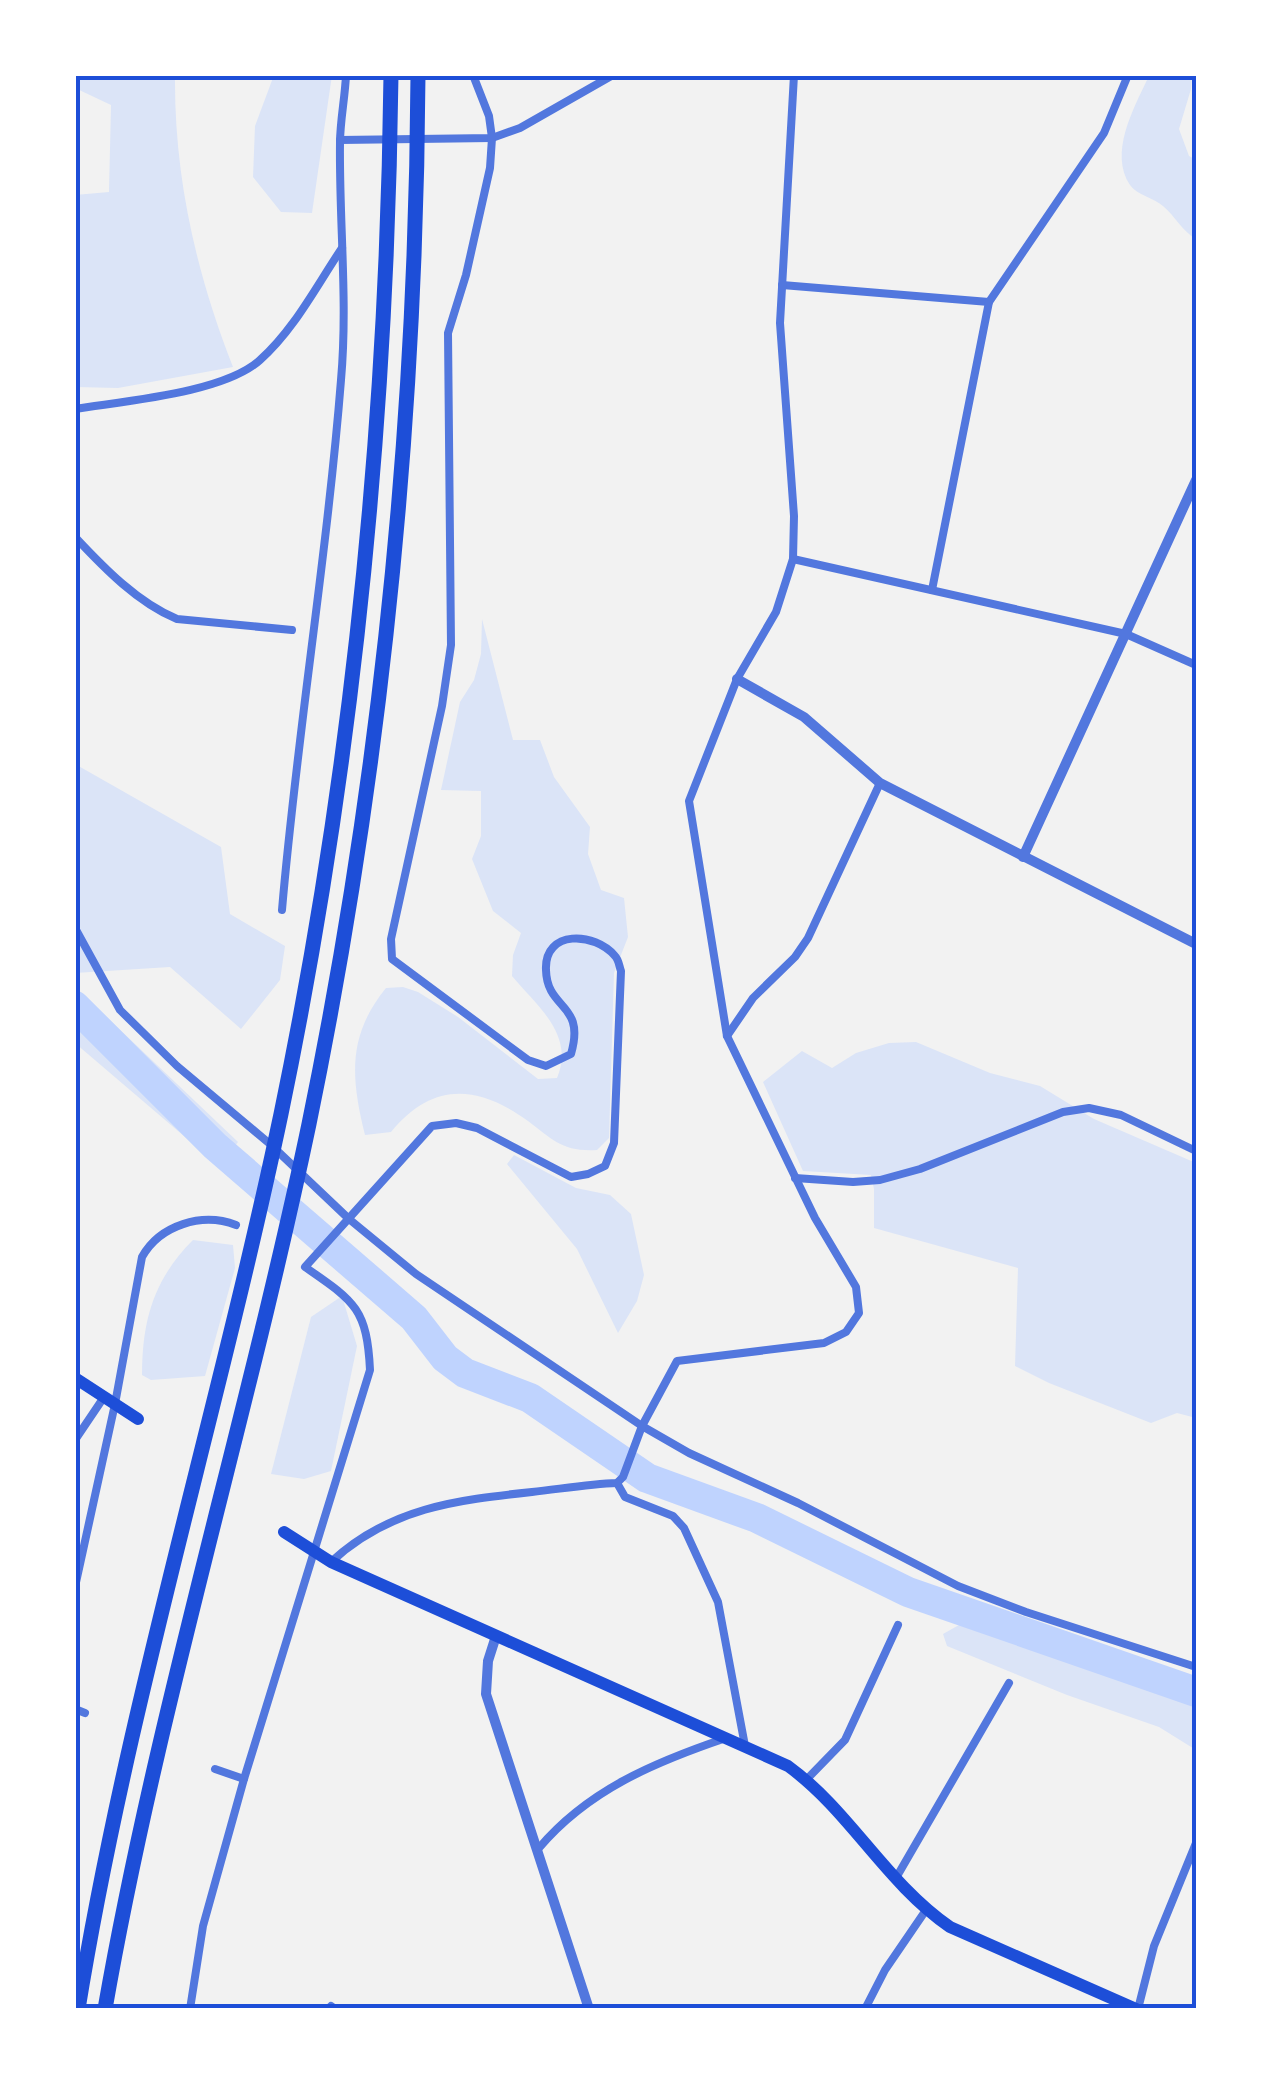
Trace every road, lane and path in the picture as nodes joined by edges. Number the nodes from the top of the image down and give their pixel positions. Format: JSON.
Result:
{"nodes":[{"id":1,"x":346,"y":75,"type":"edge"},
{"id":2,"x":391,"y":75,"type":"edge"},
{"id":3,"x":418,"y":75,"type":"edge"},
{"id":4,"x":473,"y":75,"type":"edge"},
{"id":5,"x":613,"y":75,"type":"edge"},
{"id":6,"x":794,"y":75,"type":"edge"},
{"id":7,"x":1128,"y":75,"type":"edge"},
{"id":8,"x":492,"y":138,"type":"junction"},
{"id":9,"x":340,"y":140,"type":"junction"},
{"id":10,"x":342,"y":248,"type":"junction"},
{"id":11,"x":782,"y":285,"type":"junction"},
{"id":12,"x":989,"y":302,"type":"junction"},
{"id":13,"x":75,"y":409,"type":"edge"},
{"id":14,"x":1196,"y":480,"type":"edge"},
{"id":15,"x":75,"y":537,"type":"edge"},
{"id":16,"x":793,"y":559,"type":"junction"},
{"id":17,"x":932,"y":590,"type":"junction"},
{"id":18,"x":292,"y":630,"type":"dead end"},
{"id":19,"x":1126,"y":634,"type":"junction"},
{"id":20,"x":1196,"y":665,"type":"edge"},
{"id":21,"x":737,"y":679,"type":"junction"},
{"id":22,"x":880,"y":783,"type":"junction"},
{"id":23,"x":1023,"y":857,"type":"junction"},
{"id":24,"x":282,"y":910,"type":"dead end"},
{"id":25,"x":75,"y":928,"type":"edge"},
{"id":26,"x":1196,"y":944,"type":"edge"},
{"id":27,"x":726,"y":1036,"type":"junction"},
{"id":28,"x":1196,"y":1151,"type":"edge"},
{"id":29,"x":795,"y":1178,"type":"junction"},
{"id":30,"x":349,"y":1219,"type":"junction"},
{"id":31,"x":236,"y":1225,"type":"dead end"},
{"id":32,"x":75,"y":1378,"type":"edge"},
{"id":33,"x":110,"y":1400,"type":"junction"},
{"id":34,"x":138,"y":1419,"type":"dead end"},
{"id":35,"x":642,"y":1426,"type":"junction"},
{"id":36,"x":75,"y":1440,"type":"edge"},
{"id":37,"x":617,"y":1483,"type":"junction"},
{"id":38,"x":284,"y":1532,"type":"dead end"},
{"id":39,"x":316,"y":1553,"type":"junction"},
{"id":40,"x":331,"y":1562,"type":"junction"},
{"id":41,"x":75,"y":1587,"type":"edge"},
{"id":42,"x":898,"y":1626,"type":"dead end"},
{"id":43,"x":496,"y":1636,"type":"junction"},
{"id":44,"x":1196,"y":1667,"type":"edge"},
{"id":45,"x":1009,"y":1683,"type":"dead end"},
{"id":46,"x":75,"y":1709,"type":"edge"},
{"id":47,"x":85,"y":1713,"type":"dead end"},
{"id":48,"x":726,"y":1738,"type":"junction"},
{"id":49,"x":745,"y":1746,"type":"junction"},
{"id":50,"x":215,"y":1769,"type":"dead end"},
{"id":51,"x":244,"y":1779,"type":"junction"},
{"id":52,"x":806,"y":1779,"type":"junction"},
{"id":53,"x":1196,"y":1843,"type":"edge"},
{"id":54,"x":539,"y":1848,"type":"junction"},
{"id":55,"x":894,"y":1881,"type":"junction"},
{"id":56,"x":926,"y":1910,"type":"junction"},
{"id":57,"x":78,"y":2009,"type":"edge"},
{"id":58,"x":105,"y":2009,"type":"edge"},
{"id":59,"x":190,"y":2009,"type":"edge"},
{"id":60,"x":589,"y":2009,"type":"edge"},
{"id":61,"x":866,"y":2009,"type":"edge"},
{"id":62,"x":1137,"y":2009,"type":"edge"}],
"edges":[{"from":1,"to":9,"type":"street"},
{"from":2,"to":57,"type":"highway"},
{"from":3,"to":58,"type":"highway"},
{"from":4,"to":8,"type":"street"},
{"from":5,"to":8,"type":"street"},
{"from":6,"to":11,"type":"street"},
{"from":7,"to":12,"type":"street"},
{"from":8,"to":9,"type":"street"},
{"from":8,"to":30,"type":"street"},
{"from":9,"to":10,"type":"street"},
{"from":10,"to":13,"type":"street"},
{"from":10,"to":24,"type":"street"},
{"from":11,"to":12,"type":"street"},
{"from":11,"to":16,"type":"street"},
{"from":12,"to":17,"type":"street"},
{"from":14,"to":19,"type":"street"},
{"from":15,"to":18,"type":"street"},
{"from":16,"to":17,"type":"street"},
{"from":16,"to":21,"type":"street"},
{"from":17,"to":19,"type":"street"},
{"from":19,"to":20,"type":"street"},
{"from":19,"to":23,"type":"street"},
{"from":21,"to":22,"type":"street"},
{"from":21,"to":27,"type":"street"},
{"from":22,"to":23,"type":"street"},
{"from":22,"to":27,"type":"street"},
{"from":23,"to":26,"type":"street"},
{"from":25,"to":30,"type":"street"},
{"from":27,"to":29,"type":"street"},
{"from":28,"to":29,"type":"street"},
{"from":29,"to":35,"type":"street"},
{"from":30,"to":35,"type":"street"},
{"from":30,"to":39,"type":"street"},
{"from":31,"to":33,"type":"street"},
{"from":32,"to":33,"type":"main road"},
{"from":33,"to":34,"type":"main road"},
{"from":33,"to":36,"type":"street"},
{"from":33,"to":41,"type":"street"},
{"from":35,"to":37,"type":"street"},
{"from":35,"to":44,"type":"street"},
{"from":37,"to":40,"type":"street"},
{"from":37,"to":49,"type":"street"},
{"from":38,"to":39,"type":"main road"},
{"from":39,"to":40,"type":"main road"},
{"from":39,"to":51,"type":"street"},
{"from":40,"to":43,"type":"main road"},
{"from":42,"to":52,"type":"street"},
{"from":43,"to":48,"type":"main road"},
{"from":43,"to":54,"type":"street"},
{"from":45,"to":55,"type":"street"},
{"from":46,"to":47,"type":"street"},
{"from":48,"to":49,"type":"main road"},
{"from":48,"to":54,"type":"street"},
{"from":49,"to":52,"type":"main road"},
{"from":50,"to":51,"type":"street"},
{"from":51,"to":59,"type":"street"},
{"from":52,"to":55,"type":"main road"},
{"from":53,"to":62,"type":"street"},
{"from":54,"to":60,"type":"street"},
{"from":55,"to":56,"type":"main road"},
{"from":56,"to":61,"type":"street"},
{"from":56,"to":62,"type":"main road"}]}
